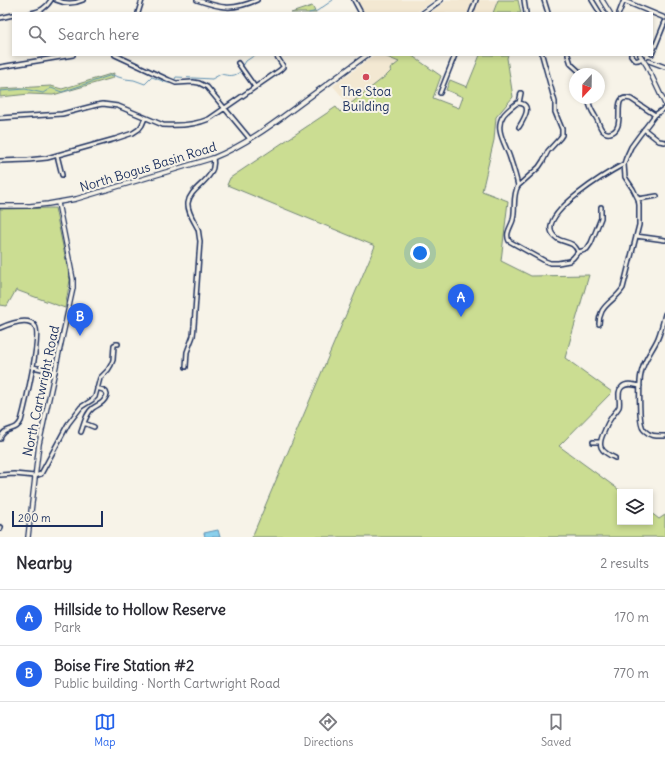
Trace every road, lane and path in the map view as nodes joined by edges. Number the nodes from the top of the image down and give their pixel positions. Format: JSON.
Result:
{"nodes":[{"id":1,"x":50,"y":0,"type":"edge"},
{"id":2,"x":56,"y":0,"type":"edge"},
{"id":3,"x":83,"y":0,"type":"edge"},
{"id":4,"x":142,"y":0,"type":"edge"},
{"id":5,"x":197,"y":0,"type":"edge"},
{"id":6,"x":257,"y":0,"type":"edge"},
{"id":7,"x":354,"y":0,"type":"edge"},
{"id":8,"x":441,"y":0,"type":"edge"},
{"id":9,"x":476,"y":0,"type":"edge"},
{"id":10,"x":524,"y":0,"type":"edge"},
{"id":11,"x":544,"y":0,"type":"edge"},
{"id":12,"x":592,"y":0,"type":"edge"},
{"id":13,"x":602,"y":0,"type":"edge"},
{"id":14,"x":624,"y":1,"type":"edge"},
{"id":15,"x":36,"y":12,"type":"edge"},
{"id":16,"x":138,"y":12,"type":"edge"},
{"id":17,"x":360,"y":12,"type":"edge"},
{"id":18,"x":424,"y":12,"type":"edge"},
{"id":19,"x":471,"y":12,"type":"edge"},
{"id":20,"x":526,"y":12,"type":"edge"},
{"id":21,"x":548,"y":12,"type":"edge"},
{"id":22,"x":599,"y":12,"type":"edge"},
{"id":23,"x":609,"y":12,"type":"edge"},
{"id":24,"x":619,"y":12,"type":"edge"},
{"id":25,"x":651,"y":12,"type":"edge"},
{"id":26,"x":653,"y":13,"type":"edge"},
{"id":27,"x":12,"y":16,"type":"edge"},
{"id":28,"x":0,"y":18,"type":"edge"},
{"id":29,"x":665,"y":18,"type":"edge"},
{"id":30,"x":665,"y":22,"type":"edge"},
{"id":31,"x":653,"y":52,"type":"edge"},
{"id":32,"x":67,"y":56,"type":"edge"},
{"id":33,"x":121,"y":56,"type":"edge"},
{"id":34,"x":277,"y":56,"type":"edge"},
{"id":35,"x":366,"y":56,"type":"edge"},
{"id":36,"x":455,"y":56,"type":"edge"},
{"id":37,"x":542,"y":56,"type":"edge"},
{"id":38,"x":568,"y":56,"type":"edge"},
{"id":39,"x":632,"y":56,"type":"edge"},
{"id":40,"x":652,"y":56,"type":"edge"},
{"id":41,"x":641,"y":57,"type":"edge"},
{"id":42,"x":649,"y":61,"type":"junction"},
{"id":43,"x":238,"y":63,"type":"dead end"},
{"id":44,"x":647,"y":66,"type":"junction"},
{"id":45,"x":0,"y":67,"type":"edge"},
{"id":46,"x":665,"y":67,"type":"edge"},
{"id":47,"x":575,"y":68,"type":"edge"},
{"id":48,"x":255,"y":87,"type":"junction"},
{"id":49,"x":440,"y":93,"type":"dead end"},
{"id":50,"x":521,"y":93,"type":"dead end"},
{"id":51,"x":520,"y":102,"type":"junction"},
{"id":52,"x":589,"y":104,"type":"edge"},
{"id":53,"x":665,"y":104,"type":"edge"},
{"id":54,"x":224,"y":108,"type":"junction"},
{"id":55,"x":665,"y":108,"type":"edge"},
{"id":56,"x":655,"y":114,"type":"junction"},
{"id":57,"x":0,"y":118,"type":"edge"},
{"id":58,"x":145,"y":118,"type":"junction"},
{"id":59,"x":519,"y":127,"type":"dead end"},
{"id":60,"x":644,"y":129,"type":"junction"},
{"id":61,"x":250,"y":139,"type":"junction"},
{"id":62,"x":665,"y":142,"type":"edge"},
{"id":63,"x":57,"y":155,"type":"junction"},
{"id":64,"x":214,"y":158,"type":"junction"},
{"id":65,"x":0,"y":161,"type":"edge"},
{"id":66,"x":624,"y":164,"type":"junction"},
{"id":67,"x":62,"y":175,"type":"dead end"},
{"id":68,"x":518,"y":186,"type":"junction"},
{"id":69,"x":657,"y":196,"type":"dead end"},
{"id":70,"x":638,"y":199,"type":"junction"},
{"id":71,"x":58,"y":203,"type":"junction"},
{"id":72,"x":0,"y":206,"type":"edge"},
{"id":73,"x":601,"y":207,"type":"dead end"},
{"id":74,"x":636,"y":236,"type":"junction"},
{"id":75,"x":665,"y":240,"type":"edge"},
{"id":76,"x":578,"y":252,"type":"junction"},
{"id":77,"x":665,"y":314,"type":"edge"},
{"id":78,"x":598,"y":324,"type":"dead end"},
{"id":79,"x":0,"y":328,"type":"edge"},
{"id":80,"x":118,"y":344,"type":"dead end"},
{"id":81,"x":33,"y":367,"type":"junction"},
{"id":82,"x":186,"y":367,"type":"dead end"},
{"id":83,"x":55,"y":372,"type":"junction"},
{"id":84,"x":640,"y":386,"type":"junction"},
{"id":85,"x":97,"y":388,"type":"junction"},
{"id":86,"x":84,"y":424,"type":"junction"},
{"id":87,"x":94,"y":427,"type":"dead end"},
{"id":88,"x":81,"y":432,"type":"dead end"},
{"id":89,"x":665,"y":436,"type":"edge"},
{"id":90,"x":0,"y":439,"type":"edge"},
{"id":91,"x":594,"y":442,"type":"dead end"},
{"id":92,"x":600,"y":442,"type":"junction"},
{"id":93,"x":615,"y":458,"type":"dead end"},
{"id":94,"x":0,"y":475,"type":"edge"},
{"id":95,"x":35,"y":476,"type":"junction"},
{"id":96,"x":28,"y":537,"type":"edge"}],
"edges":[{"from":1,"to":15,"type":"street"},
{"from":2,"to":3,"type":"street"},
{"from":4,"to":16,"type":"street"},
{"from":5,"to":6,"type":"street"},
{"from":7,"to":17,"type":"street"},
{"from":8,"to":18,"type":"street"},
{"from":9,"to":19,"type":"street"},
{"from":10,"to":20,"type":"street"},
{"from":11,"to":21,"type":"street"},
{"from":12,"to":22,"type":"street"},
{"from":13,"to":23,"type":"street"},
{"from":14,"to":24,"type":"street"},
{"from":14,"to":25,"type":"street"},
{"from":26,"to":29,"type":"street"},
{"from":27,"to":28,"type":"street"},
{"from":30,"to":31,"type":"street"},
{"from":32,"to":45,"type":"street"},
{"from":33,"to":54,"type":"street"},
{"from":34,"to":48,"type":"street"},
{"from":35,"to":61,"type":"street","name":"North Bogus Basin Road"},
{"from":36,"to":49,"type":"street"},
{"from":37,"to":68,"type":"street"},
{"from":38,"to":47,"type":"street"},
{"from":39,"to":41,"type":"street"},
{"from":40,"to":42,"type":"street"},
{"from":41,"to":44,"type":"street"},
{"from":42,"to":44,"type":"street"},
{"from":42,"to":46,"type":"street"},
{"from":43,"to":48,"type":"street"},
{"from":44,"to":53,"type":"street"},
{"from":48,"to":54,"type":"street"},
{"from":50,"to":51,"type":"street"},
{"from":51,"to":59,"type":"street"},
{"from":51,"to":68,"type":"street"},
{"from":52,"to":56,"type":"street"},
{"from":54,"to":58,"type":"street"},
{"from":54,"to":61,"type":"street"},
{"from":55,"to":56,"type":"street"},
{"from":56,"to":60,"type":"street"},
{"from":57,"to":58,"type":"street"},
{"from":58,"to":63,"type":"street"},
{"from":60,"to":62,"type":"street"},
{"from":60,"to":66,"type":"street"},
{"from":61,"to":64,"type":"street","name":"North Bogus Basin Road"},
{"from":63,"to":65,"type":"street"},
{"from":63,"to":67,"type":"street"},
{"from":64,"to":71,"type":"street","name":"North Bogus Basin Road"},
{"from":64,"to":82,"type":"street"},
{"from":66,"to":70,"type":"street"},
{"from":66,"to":76,"type":"street"},
{"from":68,"to":76,"type":"street"},
{"from":69,"to":70,"type":"street"},
{"from":70,"to":74,"type":"street"},
{"from":71,"to":72,"type":"street","name":"North Bogus Basin Road"},
{"from":71,"to":83,"type":"street","name":"North Cartwright Road"},
{"from":73,"to":76,"type":"street"},
{"from":74,"to":75,"type":"street"},
{"from":74,"to":78,"type":"street"},
{"from":77,"to":84,"type":"street"},
{"from":79,"to":81,"type":"street"},
{"from":80,"to":85,"type":"street"},
{"from":81,"to":83,"type":"street"},
{"from":81,"to":90,"type":"street"},
{"from":83,"to":95,"type":"street","name":"North Cartwright Road"},
{"from":84,"to":89,"type":"street"},
{"from":84,"to":92,"type":"street"},
{"from":85,"to":86,"type":"street"},
{"from":85,"to":95,"type":"street"},
{"from":86,"to":87,"type":"street"},
{"from":86,"to":88,"type":"street"},
{"from":91,"to":92,"type":"street"},
{"from":92,"to":93,"type":"street"},
{"from":94,"to":95,"type":"street"},
{"from":95,"to":96,"type":"street","name":"North Cartwright Road"}]}
